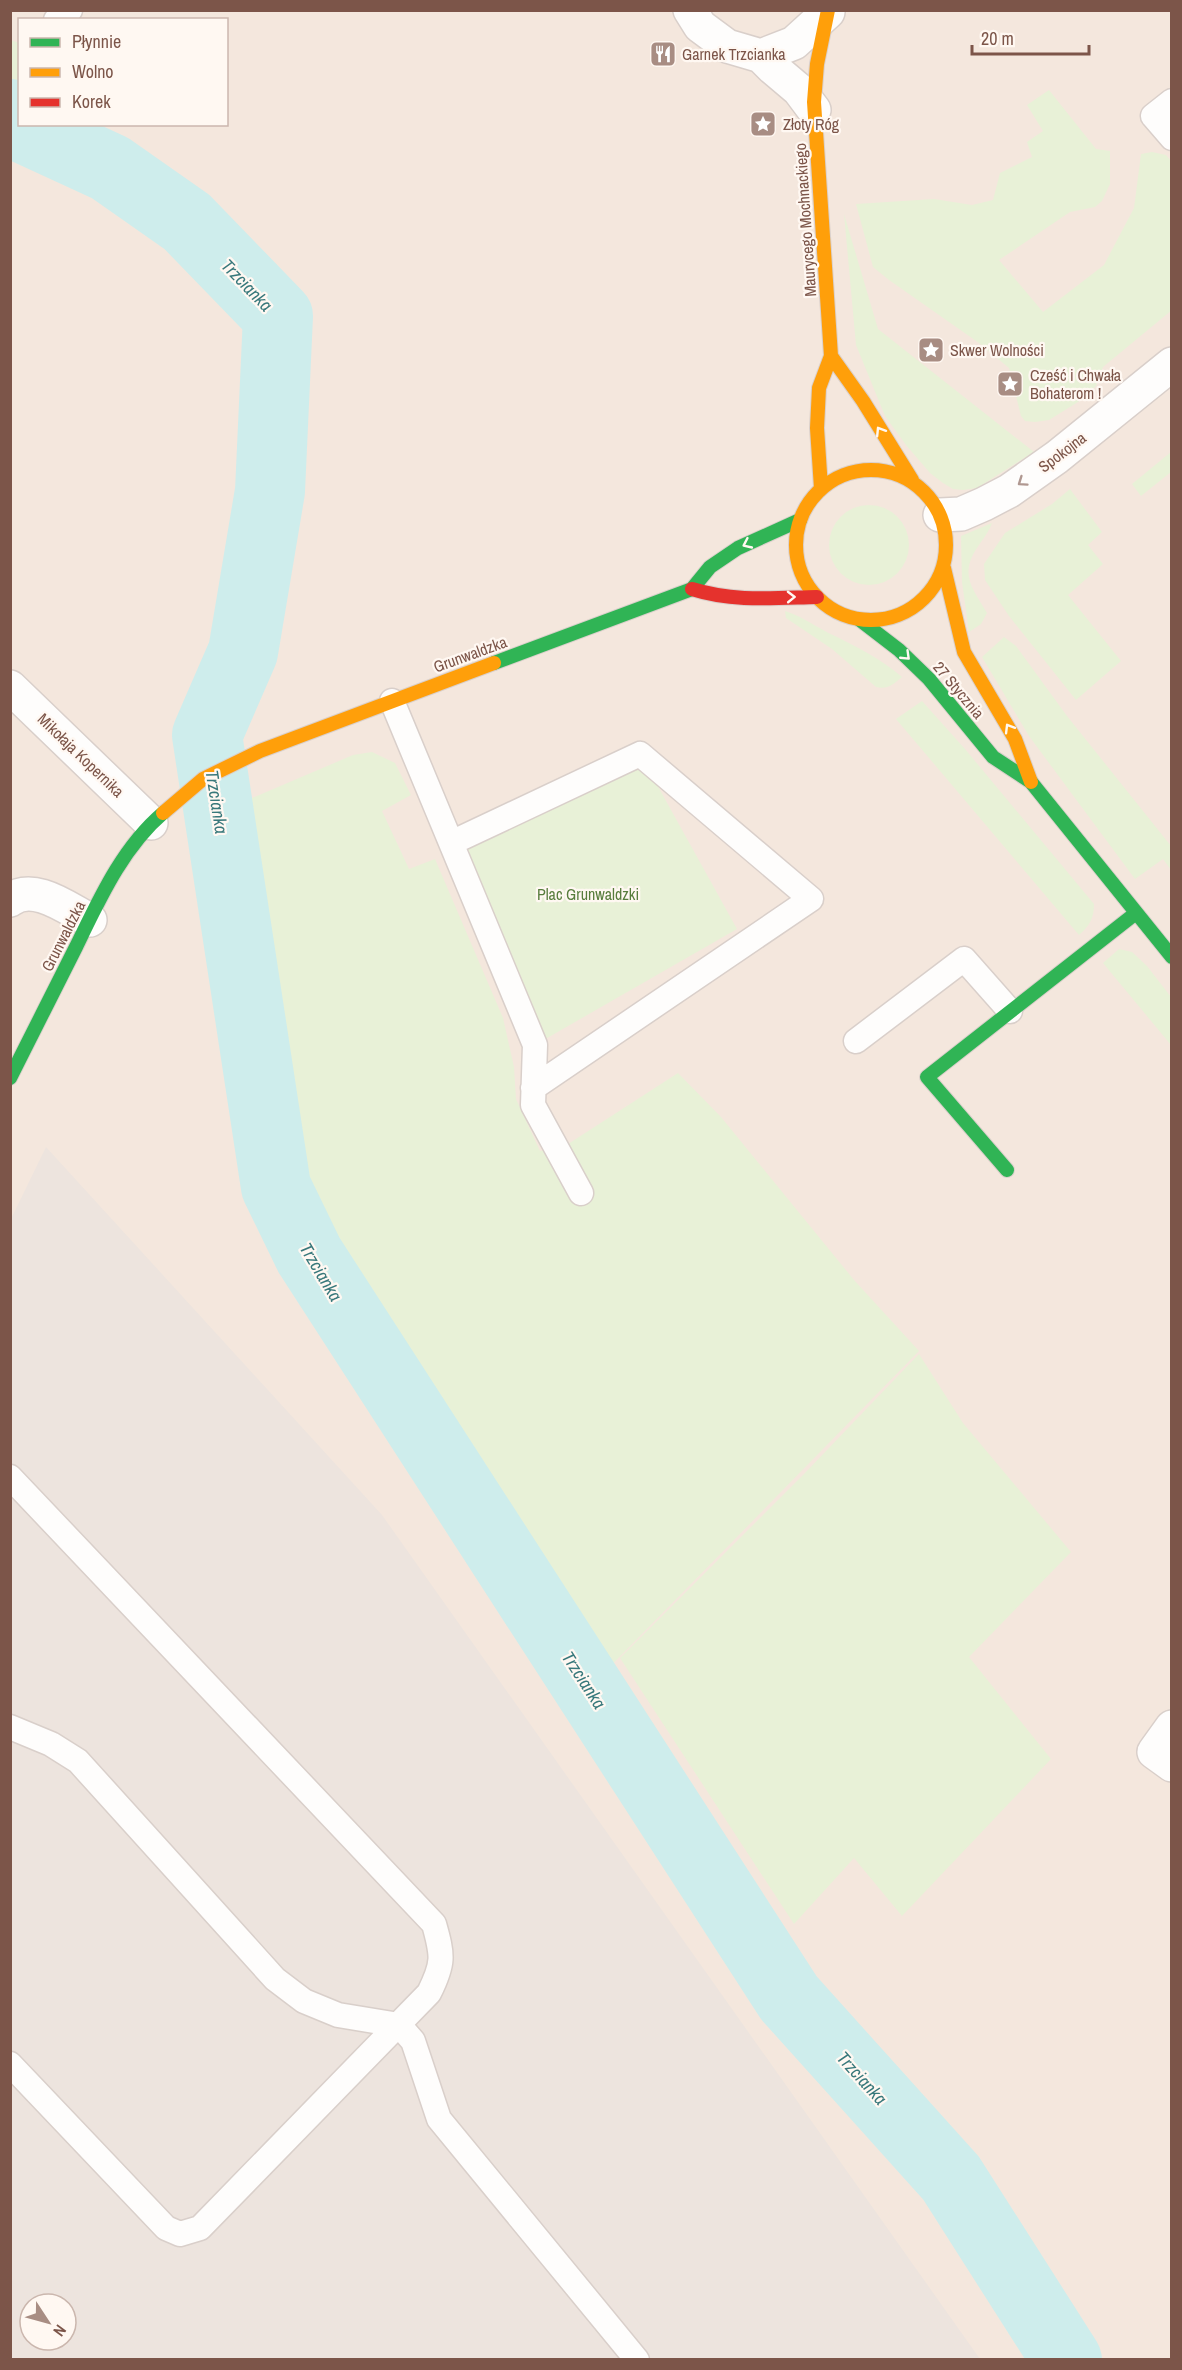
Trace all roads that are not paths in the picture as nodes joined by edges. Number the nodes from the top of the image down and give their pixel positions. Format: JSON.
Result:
{"nodes":[{"id":1,"x":690,"y":10,"type":"edge"},
{"id":2,"x":828,"y":11,"type":"edge"},
{"id":3,"x":761,"y":56,"type":"junction"},
{"id":4,"x":1172,"y":101,"type":"edge"},
{"id":5,"x":814,"y":110,"type":"junction"},
{"id":6,"x":1172,"y":138,"type":"edge"},
{"id":7,"x":831,"y":356,"type":"junction"},
{"id":8,"x":1171,"y":364,"type":"edge"},
{"id":9,"x":912,"y":480,"type":"junction"},
{"id":10,"x":821,"y":488,"type":"junction"},
{"id":11,"x":940,"y":515,"type":"junction"},
{"id":12,"x":800,"y":520,"type":"junction"},
{"id":13,"x":944,"y":568,"type":"junction"},
{"id":14,"x":692,"y":589,"type":"junction"},
{"id":15,"x":817,"y":597,"type":"junction"},
{"id":16,"x":860,"y":620,"type":"junction"},
{"id":17,"x":10,"y":687,"type":"edge"},
{"id":18,"x":392,"y":701,"type":"junction"},
{"id":19,"x":1031,"y":782,"type":"junction"},
{"id":20,"x":151,"y":823,"type":"junction"},
{"id":21,"x":451,"y":843,"type":"junction"},
{"id":22,"x":10,"y":900,"type":"edge"},
{"id":23,"x":1136,"y":913,"type":"junction"},
{"id":24,"x":90,"y":920,"type":"junction"},
{"id":25,"x":1172,"y":957,"type":"edge"},
{"id":26,"x":1010,"y":1011,"type":"junction"},
{"id":27,"x":856,"y":1041,"type":"dead end"},
{"id":28,"x":10,"y":1078,"type":"edge"},
{"id":29,"x":533,"y":1088,"type":"junction"},
{"id":30,"x":1007,"y":1170,"type":"dead end"},
{"id":31,"x":581,"y":1193,"type":"dead end"},
{"id":32,"x":13,"y":1484,"type":"edge"},
{"id":33,"x":10,"y":1727,"type":"edge"},
{"id":34,"x":1172,"y":1727,"type":"edge"},
{"id":35,"x":1172,"y":1765,"type":"edge"},
{"id":36,"x":399,"y":2025,"type":"junction"},
{"id":37,"x":10,"y":2064,"type":"edge"},
{"id":38,"x":637,"y":2360,"type":"edge"}],
"edges":[{"from":1,"to":3,"type":"street"},
{"from":2,"to":3,"type":"street"},
{"from":2,"to":5,"type":"main road","name":"Maurycego Mochnackiego"},
{"from":3,"to":5,"type":"street"},
{"from":4,"to":6,"type":"lane"},
{"from":5,"to":7,"type":"main road","name":"Maurycego Mochnackiego"},
{"from":9,"to":7,"type":"main road","one_way":true},
{"from":7,"to":10,"type":"main road","name":"Maurycego Mochnackiego"},
{"from":8,"to":11,"type":"street","name":"Spokojna","one_way":true},
{"from":9,"to":10,"type":"main road"},
{"from":9,"to":11,"type":"main road"},
{"from":10,"to":12,"type":"main road"},
{"from":11,"to":13,"type":"main road"},
{"from":12,"to":14,"type":"main road","name":"Grunwaldzka","one_way":true},
{"from":12,"to":15,"type":"main road"},
{"from":13,"to":16,"type":"main road"},
{"from":19,"to":13,"type":"main road","name":"27 Stycznia","one_way":true},
{"from":14,"to":15,"type":"main road","one_way":true},
{"from":14,"to":18,"type":"main road","name":"Grunwaldzka"},
{"from":15,"to":16,"type":"main road"},
{"from":16,"to":19,"type":"main road","name":"27 Stycznia","one_way":true},
{"from":17,"to":20,"type":"street","name":"Mikołaja Kopernika"},
{"from":18,"to":20,"type":"main road","name":"Grunwaldzka"},
{"from":18,"to":21,"type":"lane"},
{"from":19,"to":23,"type":"main road","name":"27 Stycznia"},
{"from":20,"to":24,"type":"main road","name":"Grunwaldzka"},
{"from":21,"to":29,"type":"lane"},
{"from":21,"to":29,"type":"lane"},
{"from":22,"to":24,"type":"street"},
{"from":23,"to":25,"type":"main road","name":"27 Stycznia"},
{"from":23,"to":26,"type":"main road"},
{"from":24,"to":28,"type":"main road","name":"Grunwaldzka"},
{"from":26,"to":27,"type":"lane"},
{"from":26,"to":30,"type":"main road"},
{"from":29,"to":31,"type":"lane"},
{"from":32,"to":36,"type":"lane"},
{"from":33,"to":36,"type":"lane"},
{"from":34,"to":35,"type":"street"},
{"from":36,"to":37,"type":"lane"},
{"from":36,"to":38,"type":"lane"}]}
